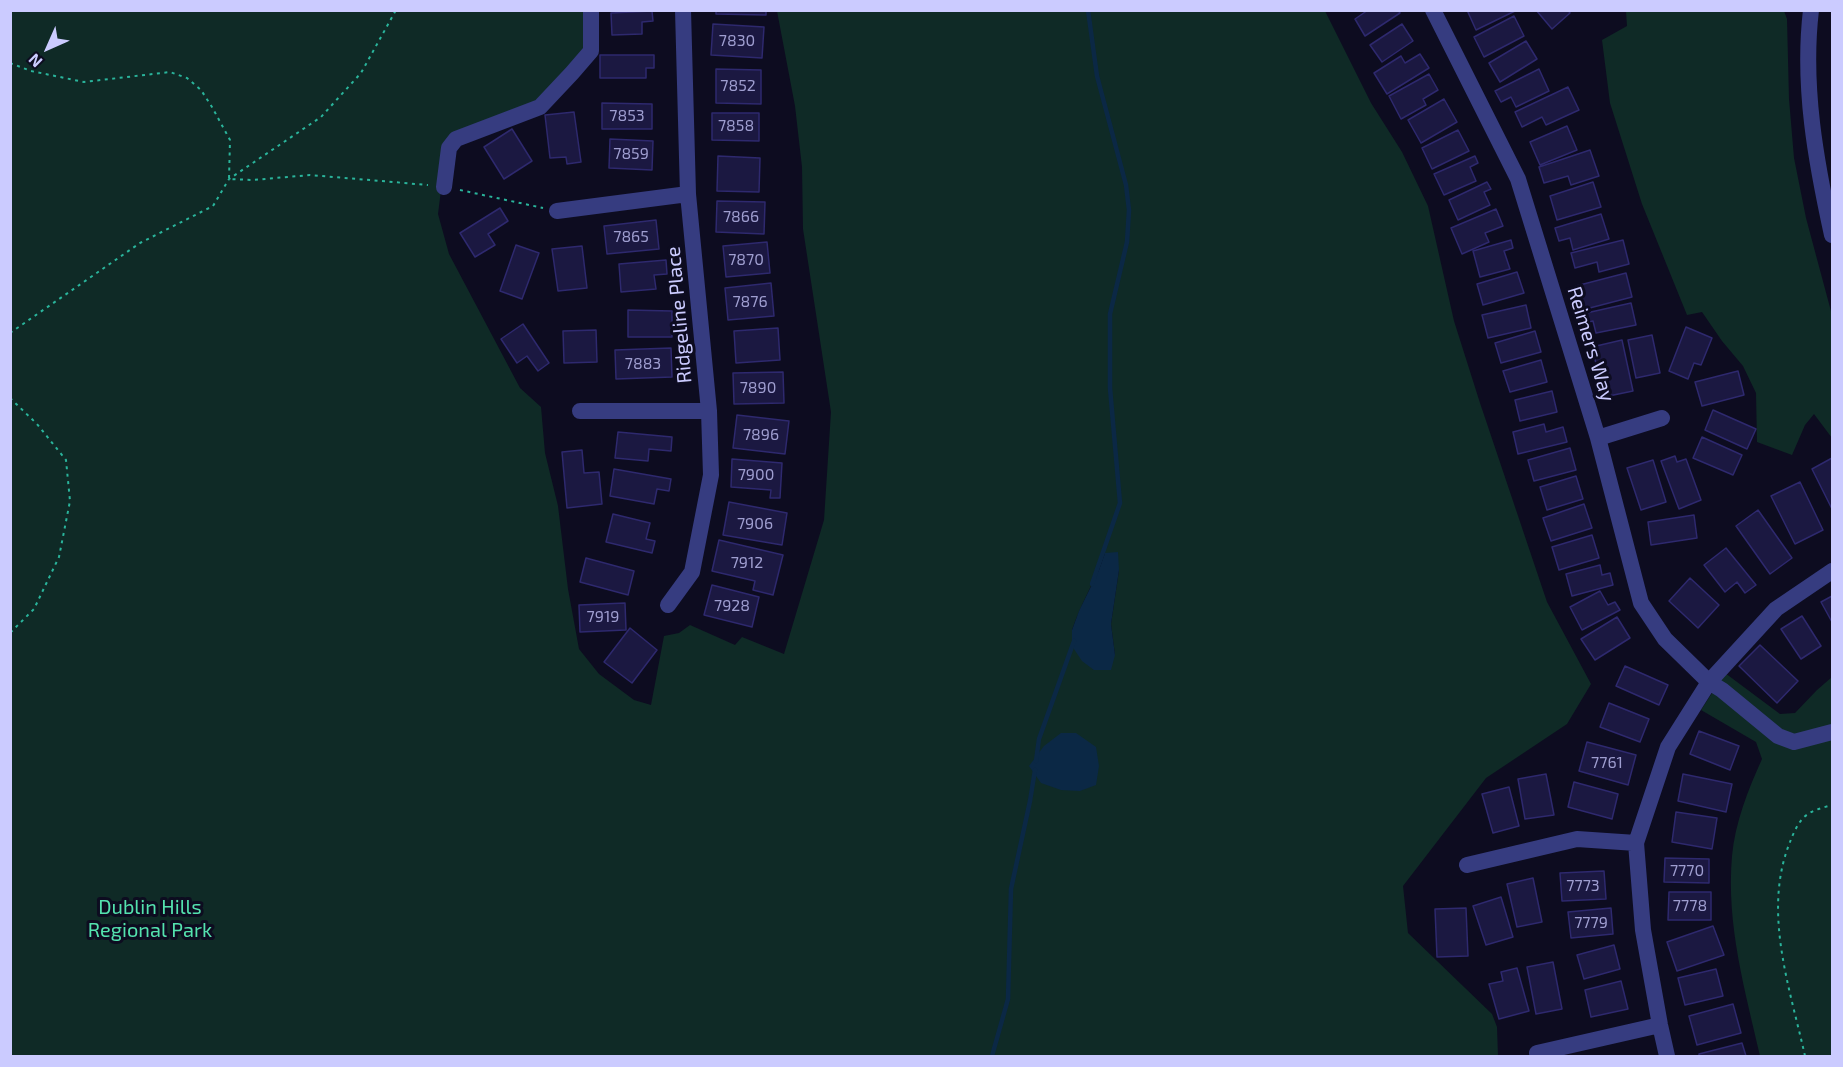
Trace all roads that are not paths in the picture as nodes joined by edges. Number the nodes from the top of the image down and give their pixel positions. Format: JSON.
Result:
{"nodes":[{"id":1,"x":591,"y":10,"type":"edge"},
{"id":2,"x":682,"y":10,"type":"edge"},
{"id":3,"x":1433,"y":10,"type":"edge"},
{"id":4,"x":1811,"y":10,"type":"edge"},
{"id":5,"x":444,"y":187,"type":"road end"},
{"id":6,"x":688,"y":194,"type":"junction"},
{"id":7,"x":557,"y":211,"type":"road end"},
{"id":8,"x":1833,"y":235,"type":"edge"},
{"id":9,"x":580,"y":411,"type":"dead end"},
{"id":10,"x":709,"y":411,"type":"junction"},
{"id":11,"x":1662,"y":418,"type":"dead end"},
{"id":12,"x":1598,"y":438,"type":"junction"},
{"id":13,"x":1833,"y":571,"type":"edge"},
{"id":14,"x":668,"y":605,"type":"dead end"},
{"id":15,"x":1709,"y":682,"type":"junction"},
{"id":16,"x":1833,"y":732,"type":"edge"},
{"id":17,"x":1636,"y":843,"type":"junction"},
{"id":18,"x":1467,"y":865,"type":"dead end"},
{"id":19,"x":1659,"y":1025,"type":"junction"},
{"id":20,"x":1537,"y":1053,"type":"dead end"},
{"id":21,"x":1667,"y":1056,"type":"edge"}],
"edges":[{"from":1,"to":5,"type":"street"},
{"from":2,"to":6,"type":"street","name":"Ridgeline Place"},
{"from":3,"to":12,"type":"street","name":"Reimers Way"},
{"from":4,"to":8,"type":"street"},
{"from":6,"to":7,"type":"street"},
{"from":6,"to":10,"type":"street","name":"Ridgeline Place"},
{"from":9,"to":10,"type":"street"},
{"from":10,"to":14,"type":"street","name":"Ridgeline Place"},
{"from":11,"to":12,"type":"street"},
{"from":12,"to":15,"type":"street","name":"Reimers Way"},
{"from":13,"to":15,"type":"street"},
{"from":15,"to":16,"type":"street","name":"Reimers Way"},
{"from":15,"to":17,"type":"street"},
{"from":17,"to":18,"type":"street"},
{"from":17,"to":19,"type":"street"},
{"from":19,"to":20,"type":"street"},
{"from":19,"to":21,"type":"street"}]}
